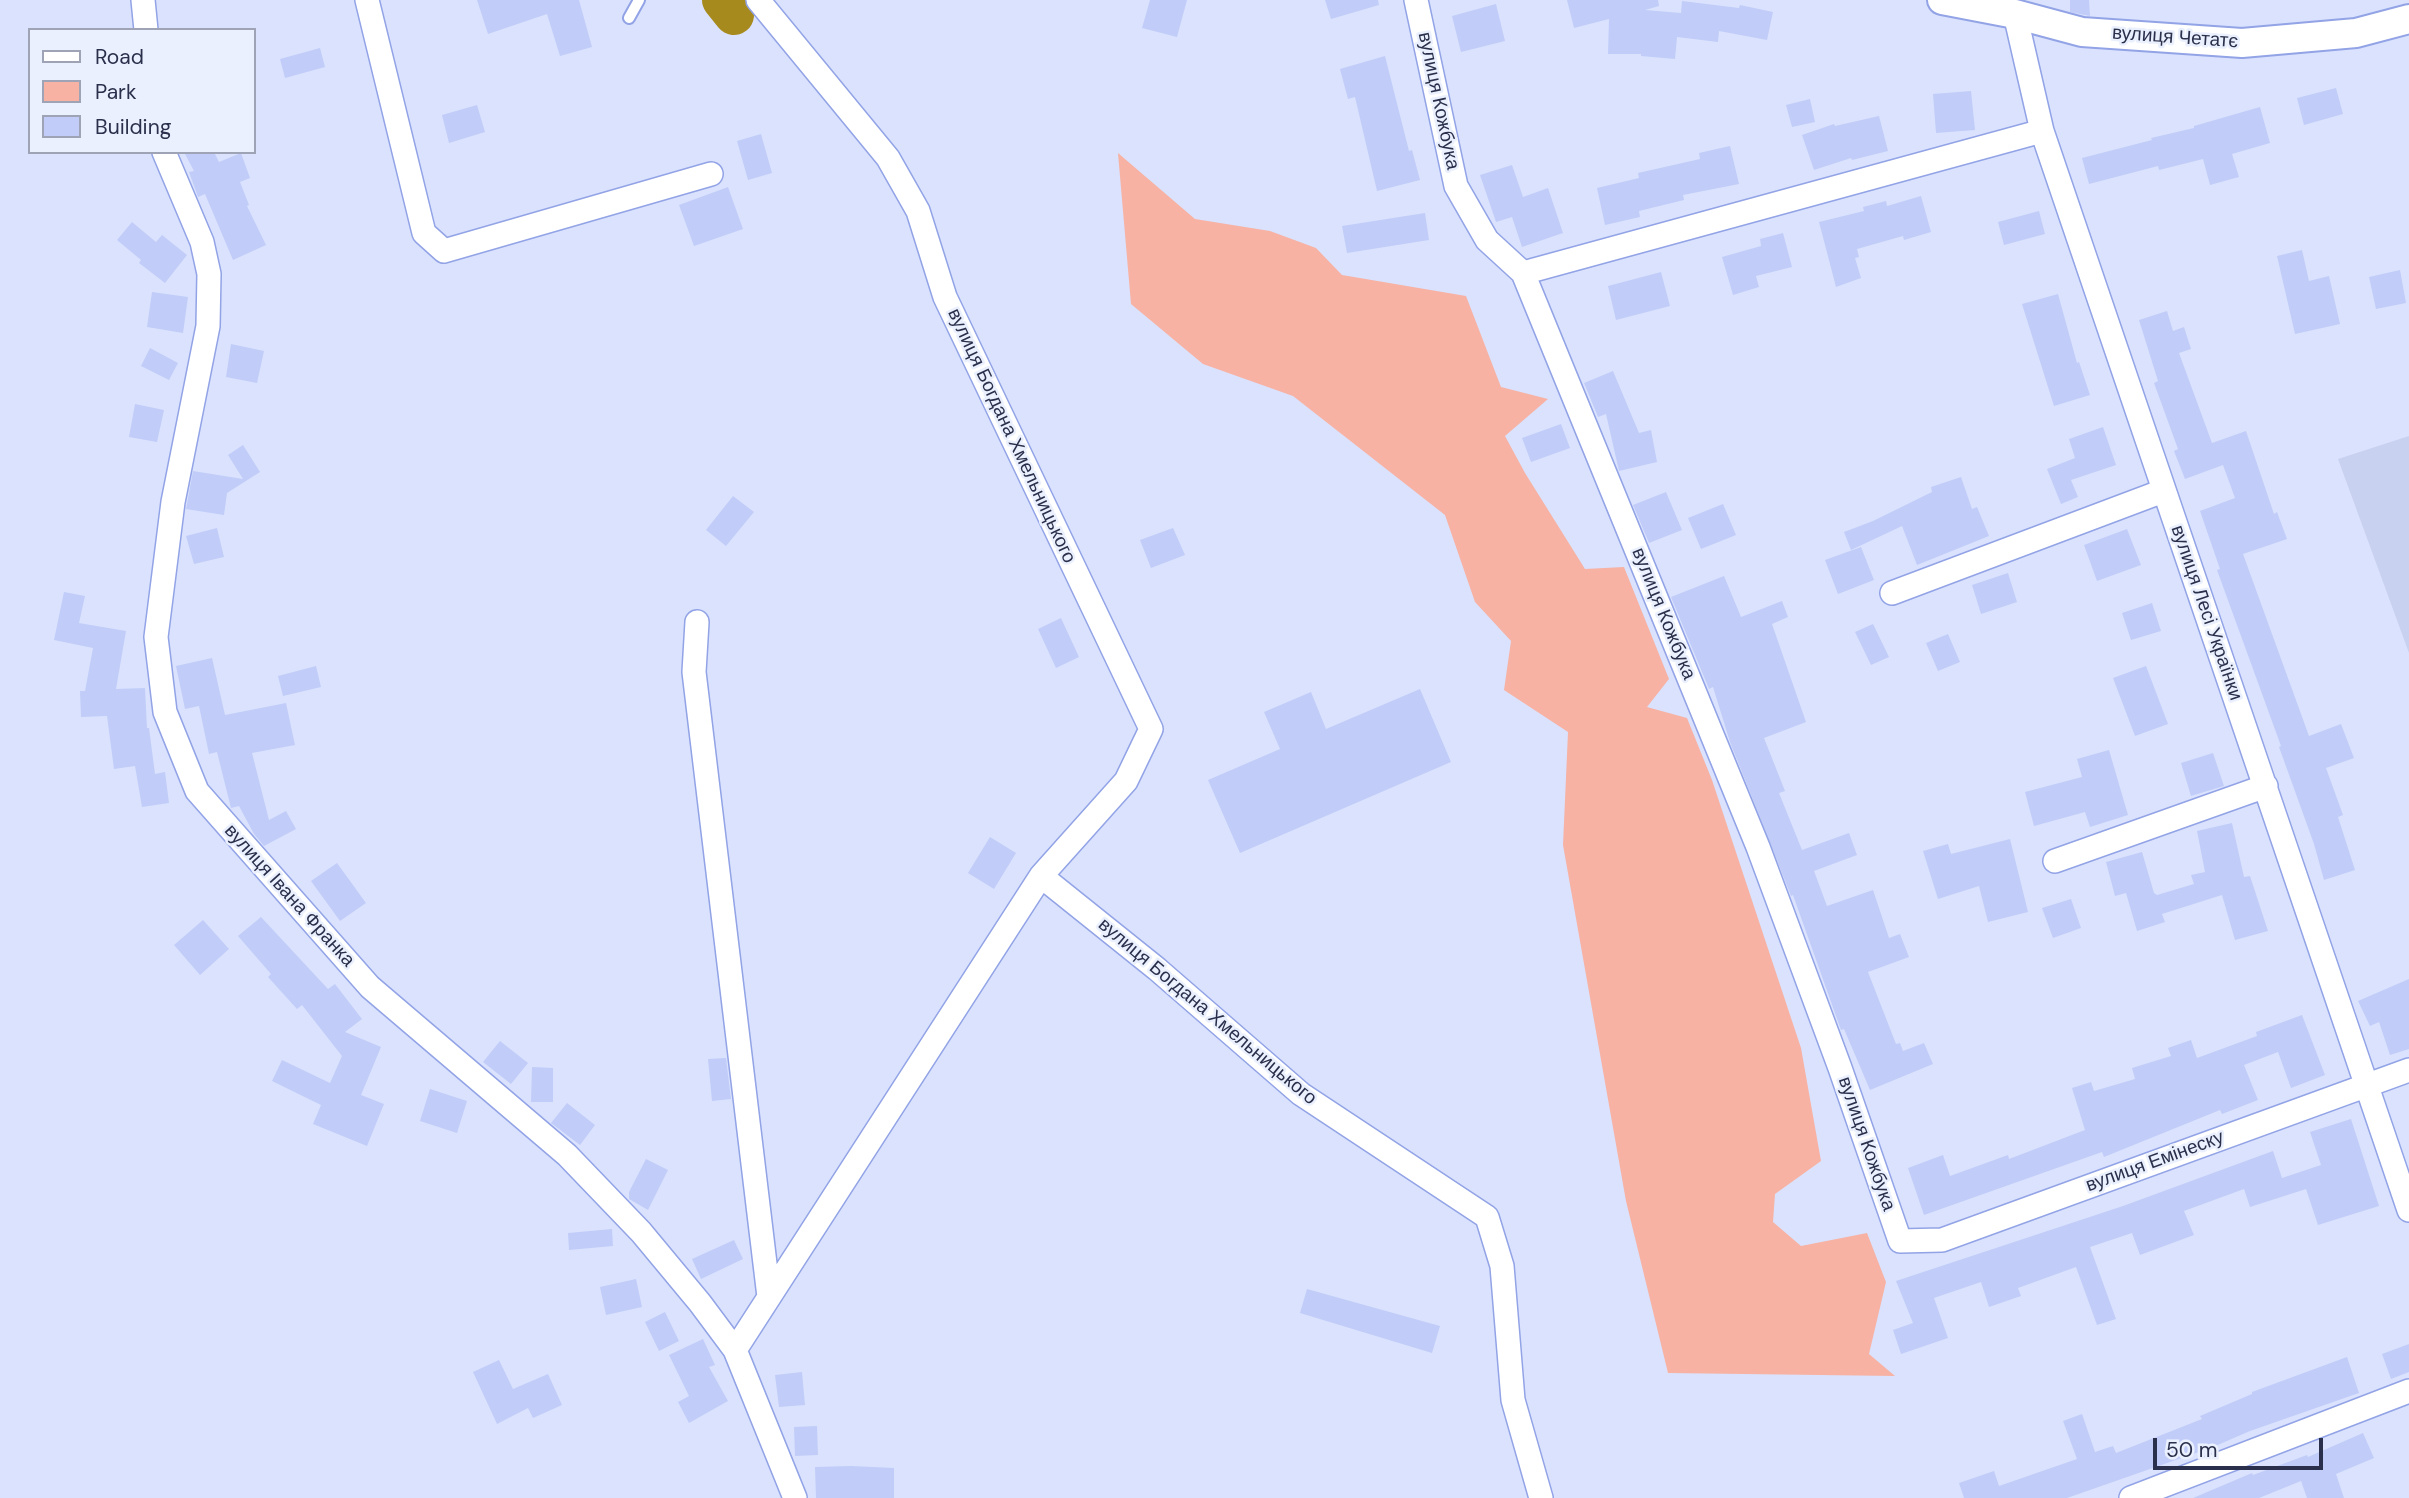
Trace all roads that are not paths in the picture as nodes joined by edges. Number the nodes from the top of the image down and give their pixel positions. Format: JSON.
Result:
{"nodes":[{"id":1,"x":144,"y":0,"type":"edge"},
{"id":2,"x":367,"y":0,"type":"edge"},
{"id":3,"x":639,"y":0,"type":"edge"},
{"id":4,"x":758,"y":0,"type":"edge"},
{"id":5,"x":1416,"y":0,"type":"edge"},
{"id":6,"x":1942,"y":0,"type":"edge"},
{"id":7,"x":2015,"y":14,"type":"junction"},
{"id":8,"x":629,"y":18,"type":"dead end"},
{"id":9,"x":2409,"y":19,"type":"edge"},
{"id":10,"x":146,"y":28,"type":"edge"},
{"id":11,"x":2042,"y":131,"type":"junction"},
{"id":12,"x":165,"y":154,"type":"edge"},
{"id":13,"x":711,"y":174,"type":"dead end"},
{"id":14,"x":1523,"y":273,"type":"junction"},
{"id":15,"x":2163,"y":491,"type":"junction"},
{"id":16,"x":1892,"y":593,"type":"dead end"},
{"id":17,"x":697,"y":622,"type":"dead end"},
{"id":18,"x":2266,"y":786,"type":"junction"},
{"id":19,"x":2055,"y":861,"type":"dead end"},
{"id":20,"x":1041,"y":876,"type":"junction"},
{"id":21,"x":2409,"y":1070,"type":"edge"},
{"id":22,"x":2367,"y":1085,"type":"junction"},
{"id":23,"x":2409,"y":1210,"type":"edge"},
{"id":24,"x":1900,"y":1241,"type":"joint"},
{"id":25,"x":769,"y":1297,"type":"junction"},
{"id":26,"x":735,"y":1350,"type":"junction"},
{"id":27,"x":2409,"y":1391,"type":"edge"},
{"id":28,"x":794,"y":1498,"type":"edge"},
{"id":29,"x":1541,"y":1498,"type":"edge"},
{"id":30,"x":2131,"y":1498,"type":"edge"}],
"edges":[{"from":1,"to":10,"type":"street"},
{"from":2,"to":13,"type":"street"},
{"from":3,"to":8,"type":"lane"},
{"from":4,"to":20,"type":"street","name":"вулиця Богдана Хмельницького"},
{"from":5,"to":14,"type":"street","name":"вулиця Кожбука"},
{"from":6,"to":7,"type":"street","name":"вулиця Четатє"},
{"from":7,"to":9,"type":"street","name":"вулиця Четатє"},
{"from":7,"to":11,"type":"street","name":"вулиця Лесі Українки"},
{"from":11,"to":14,"type":"street"},
{"from":11,"to":15,"type":"street","name":"вулиця Лесі Українки"},
{"from":12,"to":26,"type":"street","name":"вулиця Івана Франка"},
{"from":14,"to":24,"type":"street","name":"вулиця Кожбука"},
{"from":15,"to":16,"type":"street"},
{"from":15,"to":18,"type":"street","name":"вулиця Лесі Українки"},
{"from":17,"to":25,"type":"street"},
{"from":18,"to":19,"type":"street"},
{"from":18,"to":22,"type":"street","name":"вулиця Лесі Українки"},
{"from":20,"to":25,"type":"street","name":"вулиця Богдана Хмельницького"},
{"from":20,"to":29,"type":"street","name":"вулиця Богдана Хмельницького"},
{"from":21,"to":22,"type":"street","name":"вулиця Емінеску"},
{"from":22,"to":23,"type":"street","name":"вулиця Лесі Українки"},
{"from":22,"to":24,"type":"street","name":"вулиця Емінеску"},
{"from":25,"to":26,"type":"street","name":"вулиця Богдана Хмельницького"},
{"from":26,"to":28,"type":"street","name":"вулиця Івана Франка"},
{"from":27,"to":30,"type":"street"}]}
